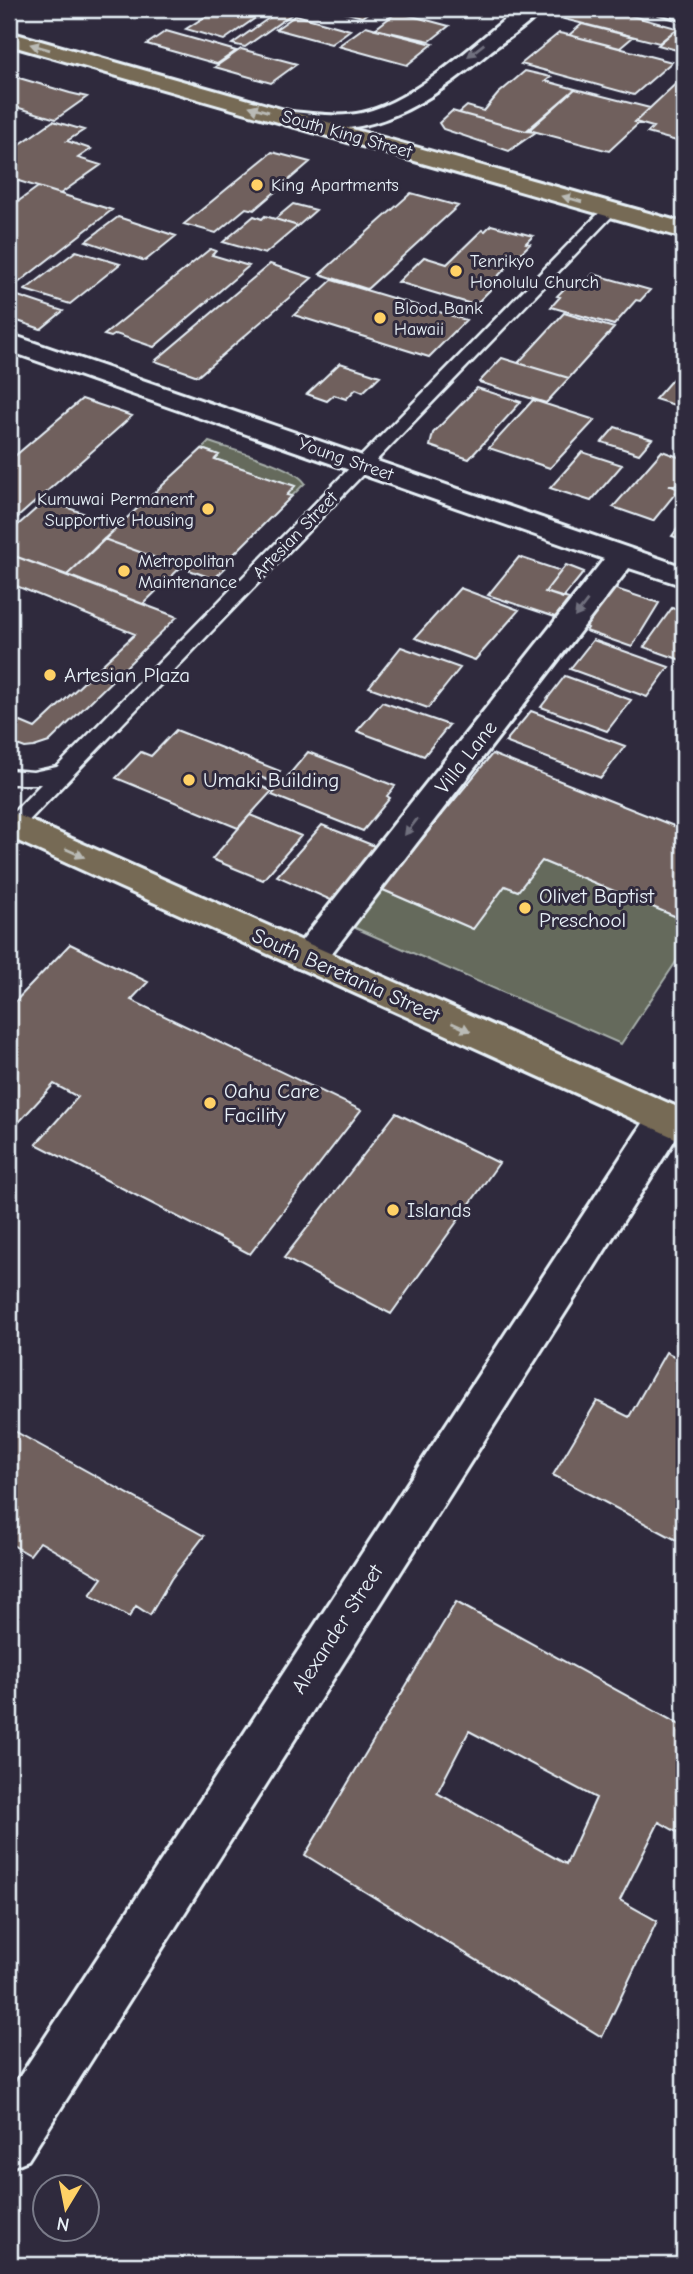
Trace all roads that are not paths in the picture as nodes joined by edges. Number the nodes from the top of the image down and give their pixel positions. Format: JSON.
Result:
{"nodes":[{"id":1,"x":531,"y":9,"type":"edge"},
{"id":2,"x":666,"y":9,"type":"edge"},
{"id":3,"x":684,"y":13,"type":"edge"},
{"id":4,"x":9,"y":38,"type":"edge"},
{"id":5,"x":292,"y":119,"type":"junction"},
{"id":6,"x":610,"y":210,"type":"junction"},
{"id":7,"x":684,"y":231,"type":"edge"},
{"id":8,"x":9,"y":342,"type":"edge"},
{"id":9,"x":363,"y":466,"type":"junction"},
{"id":10,"x":623,"y":555,"type":"junction"},
{"id":11,"x":684,"y":577,"type":"edge"},
{"id":12,"x":62,"y":773,"type":"junction"},
{"id":13,"x":9,"y":776,"type":"edge"},
{"id":14,"x":10,"y":826,"type":"edge"},
{"id":15,"x":308,"y":958,"type":"junction"},
{"id":16,"x":676,"y":1123,"type":"edge"},
{"id":17,"x":9,"y":2141,"type":"edge"}],
"edges":[{"from":1,"to":5,"type":"street","one_way":true},
{"from":2,"to":3,"type":"street"},
{"from":5,"to":4,"type":"main road","name":"South King Street","one_way":true},
{"from":6,"to":5,"type":"main road","name":"South King Street","one_way":true},
{"from":6,"to":7,"type":"main road","name":"South King Street"},
{"from":6,"to":9,"type":"lane","name":"Artesian Street"},
{"from":8,"to":9,"type":"street","name":"Young Street"},
{"from":9,"to":10,"type":"street","name":"Young Street"},
{"from":9,"to":12,"type":"lane","name":"Artesian Street"},
{"from":10,"to":11,"type":"street","name":"Young Street"},
{"from":10,"to":15,"type":"street","name":"Villa Lane","one_way":true},
{"from":12,"to":13,"type":"lane"},
{"from":12,"to":14,"type":"lane","name":"Artesian Street"},
{"from":14,"to":15,"type":"main road","name":"South Beretania Street","one_way":true},
{"from":15,"to":16,"type":"main road","name":"South Beretania Street","one_way":true},
{"from":16,"to":17,"type":"street","name":"Alexander Street"}]}
